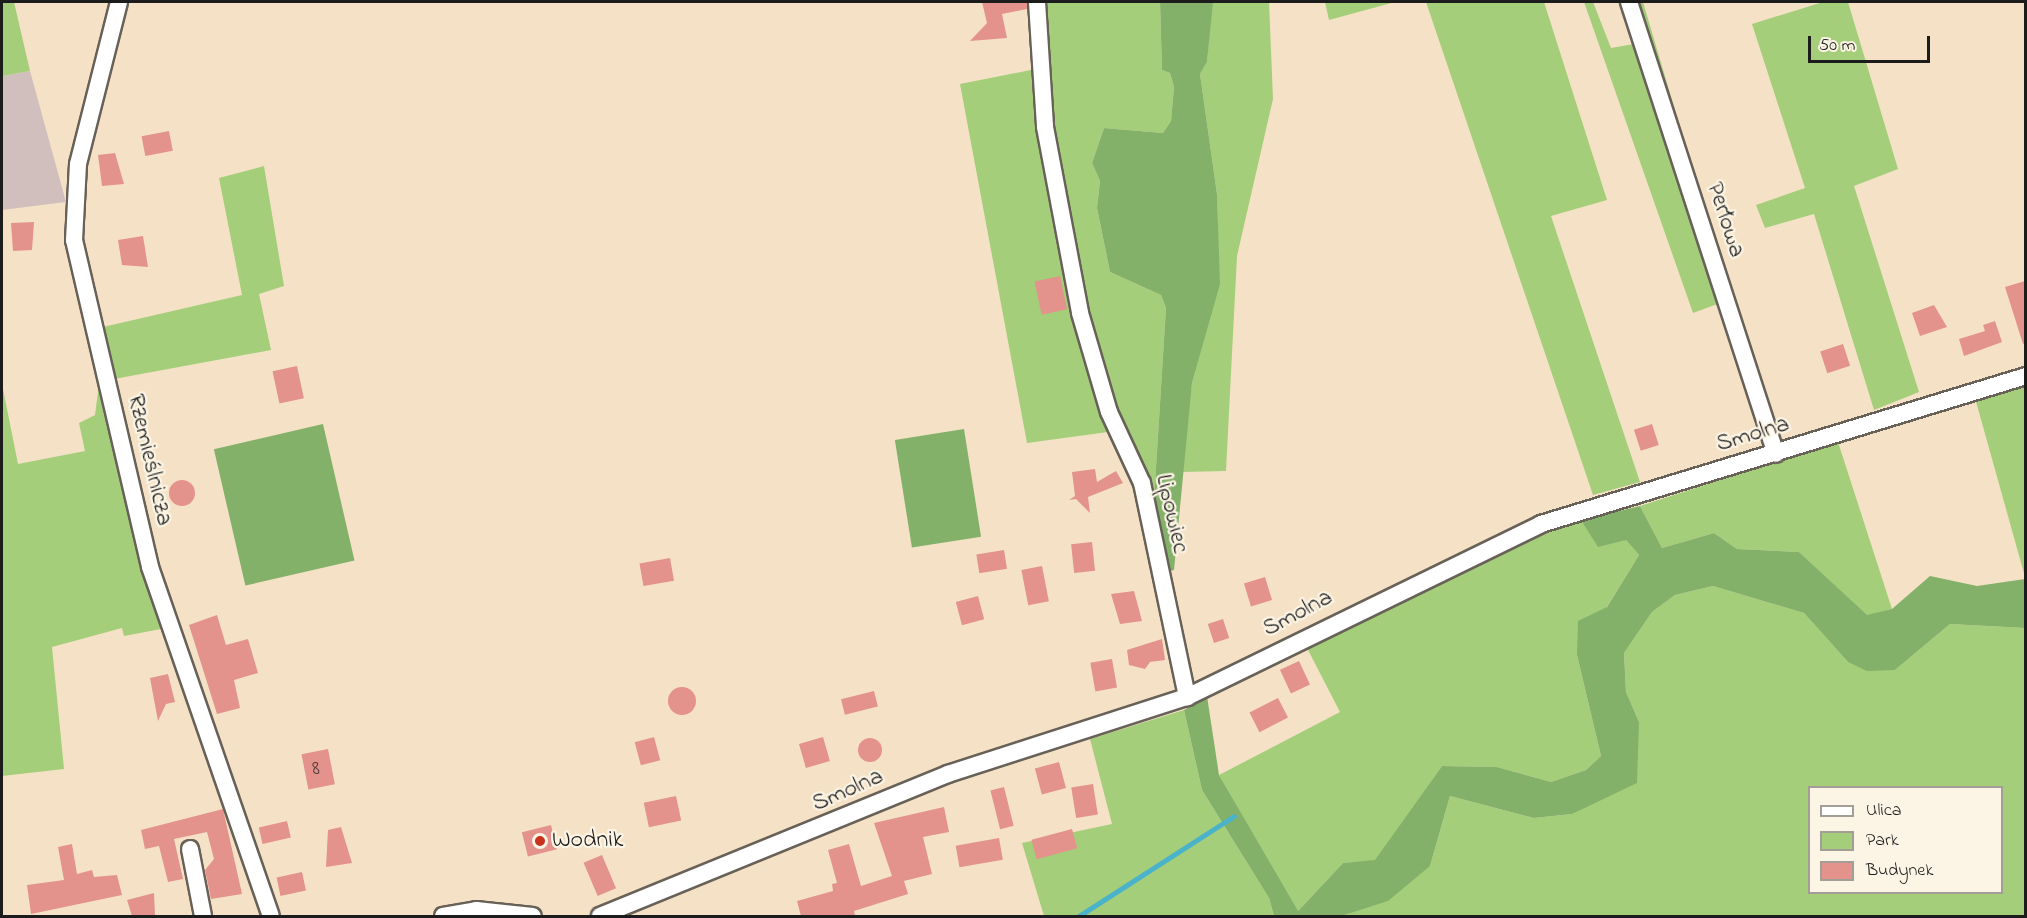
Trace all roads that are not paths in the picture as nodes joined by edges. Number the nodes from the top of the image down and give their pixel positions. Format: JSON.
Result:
{"nodes":[{"id":1,"x":119,"y":2,"type":"edge"},
{"id":2,"x":1038,"y":2,"type":"edge"},
{"id":3,"x":1629,"y":2,"type":"edge"},
{"id":4,"x":2025,"y":376,"type":"edge"},
{"id":5,"x":1776,"y":454,"type":"junction"},
{"id":6,"x":1186,"y":697,"type":"junction"},
{"id":7,"x":190,"y":849,"type":"dead end"},
{"id":8,"x":203,"y":916,"type":"edge"},
{"id":9,"x":271,"y":916,"type":"edge"},
{"id":10,"x":443,"y":916,"type":"edge"},
{"id":11,"x":533,"y":916,"type":"edge"},
{"id":12,"x":600,"y":916,"type":"edge"}],
"edges":[{"from":1,"to":9,"type":"street","name":"Rzemieślnicza"},
{"from":2,"to":6,"type":"street","name":"Lipowiec"},
{"from":3,"to":5,"type":"street","name":"Perłowa"},
{"from":4,"to":5,"type":"street","name":"Smolna"},
{"from":5,"to":6,"type":"street","name":"Smolna"},
{"from":6,"to":12,"type":"street","name":"Smolna"},
{"from":7,"to":8,"type":"street"},
{"from":10,"to":11,"type":"street"}]}
